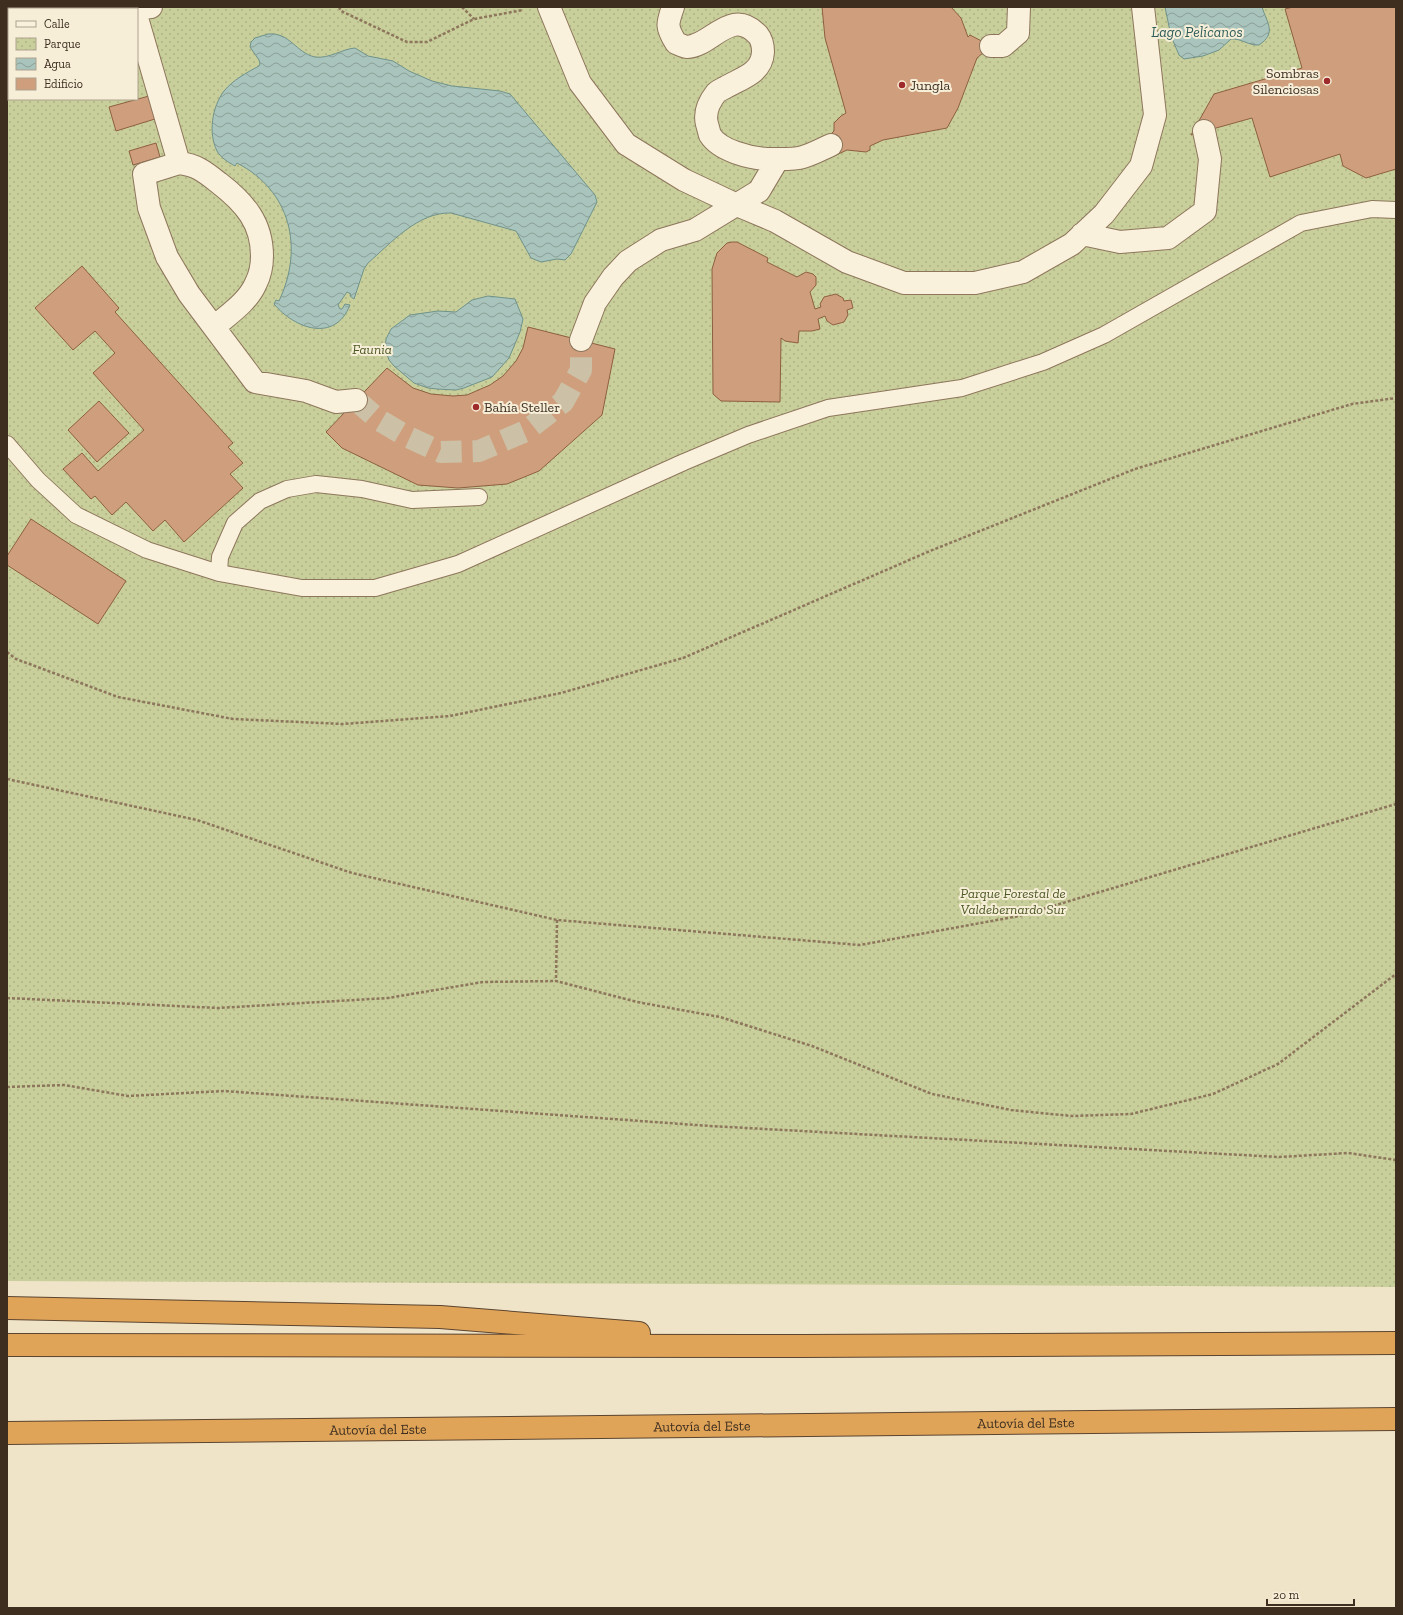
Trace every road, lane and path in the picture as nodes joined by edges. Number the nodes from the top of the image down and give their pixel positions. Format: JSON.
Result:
{"nodes":[{"id":1,"x":152,"y":7,"type":"edge"},
{"id":2,"x":339,"y":7,"type":"edge"},
{"id":3,"x":462,"y":7,"type":"edge"},
{"id":4,"x":549,"y":7,"type":"edge"},
{"id":5,"x":673,"y":7,"type":"edge"},
{"id":6,"x":1019,"y":7,"type":"edge"},
{"id":7,"x":1143,"y":7,"type":"edge"},
{"id":8,"x":138,"y":9,"type":"edge"},
{"id":9,"x":526,"y":9,"type":"dead end"},
{"id":10,"x":474,"y":19,"type":"junction"},
{"id":11,"x":138,"y":21,"type":"edge"},
{"id":12,"x":992,"y":46,"type":"dead end"},
{"id":13,"x":1204,"y":132,"type":"dead end"},
{"id":14,"x":831,"y":145,"type":"dead end"},
{"id":15,"x":778,"y":159,"type":"junction"},
{"id":16,"x":179,"y":162,"type":"junction"},
{"id":17,"x":737,"y":205,"type":"junction"},
{"id":18,"x":1396,"y":210,"type":"edge"},
{"id":19,"x":1082,"y":234,"type":"junction"},
{"id":20,"x":214,"y":327,"type":"junction"},
{"id":21,"x":581,"y":340,"type":"tunnel mouth"},
{"id":22,"x":1396,"y":398,"type":"edge"},
{"id":23,"x":356,"y":400,"type":"dead end"},
{"id":24,"x":7,"y":444,"type":"edge"},
{"id":25,"x":480,"y":497,"type":"dead end"},
{"id":26,"x":219,"y":573,"type":"junction"},
{"id":27,"x":7,"y":652,"type":"edge"},
{"id":28,"x":7,"y":779,"type":"edge"},
{"id":29,"x":1396,"y":804,"type":"edge"},
{"id":30,"x":557,"y":920,"type":"junction"},
{"id":31,"x":1396,"y":974,"type":"edge"},
{"id":32,"x":556,"y":982,"type":"junction"},
{"id":33,"x":7,"y":998,"type":"edge"},
{"id":34,"x":7,"y":1086,"type":"edge"},
{"id":35,"x":1396,"y":1160,"type":"edge"},
{"id":36,"x":7,"y":1308,"type":"edge"},
{"id":37,"x":1396,"y":1343,"type":"edge"},
{"id":38,"x":7,"y":1345,"type":"edge"},
{"id":39,"x":801,"y":1346,"type":"junction"},
{"id":40,"x":1396,"y":1419,"type":"edge"},
{"id":41,"x":7,"y":1433,"type":"edge"}],
"edges":[{"from":1,"to":8,"type":"street"},
{"from":2,"to":10,"type":"path"},
{"from":3,"to":10,"type":"path"},
{"from":4,"to":17,"type":"street"},
{"from":5,"to":15,"type":"street"},
{"from":6,"to":12,"type":"street"},
{"from":7,"to":19,"type":"street"},
{"from":9,"to":10,"type":"path"},
{"from":11,"to":16,"type":"street"},
{"from":13,"to":19,"type":"street"},
{"from":14,"to":15,"type":"street"},
{"from":15,"to":17,"type":"street"},
{"from":16,"to":20,"type":"street"},
{"from":16,"to":20,"type":"street"},
{"from":17,"to":19,"type":"street"},
{"from":17,"to":21,"type":"street"},
{"from":18,"to":26,"type":"lane"},
{"from":20,"to":23,"type":"street"},
{"from":22,"to":27,"type":"path"},
{"from":24,"to":26,"type":"lane"},
{"from":25,"to":26,"type":"lane"},
{"from":28,"to":30,"type":"path"},
{"from":29,"to":30,"type":"path"},
{"from":30,"to":32,"type":"path"},
{"from":31,"to":32,"type":"path"},
{"from":32,"to":33,"type":"path"},
{"from":34,"to":35,"type":"path"},
{"from":36,"to":39,"type":"highway"},
{"from":37,"to":39,"type":"highway"},
{"from":38,"to":39,"type":"highway"},
{"from":40,"to":41,"type":"highway","name":"Autovía del Este"}]}
